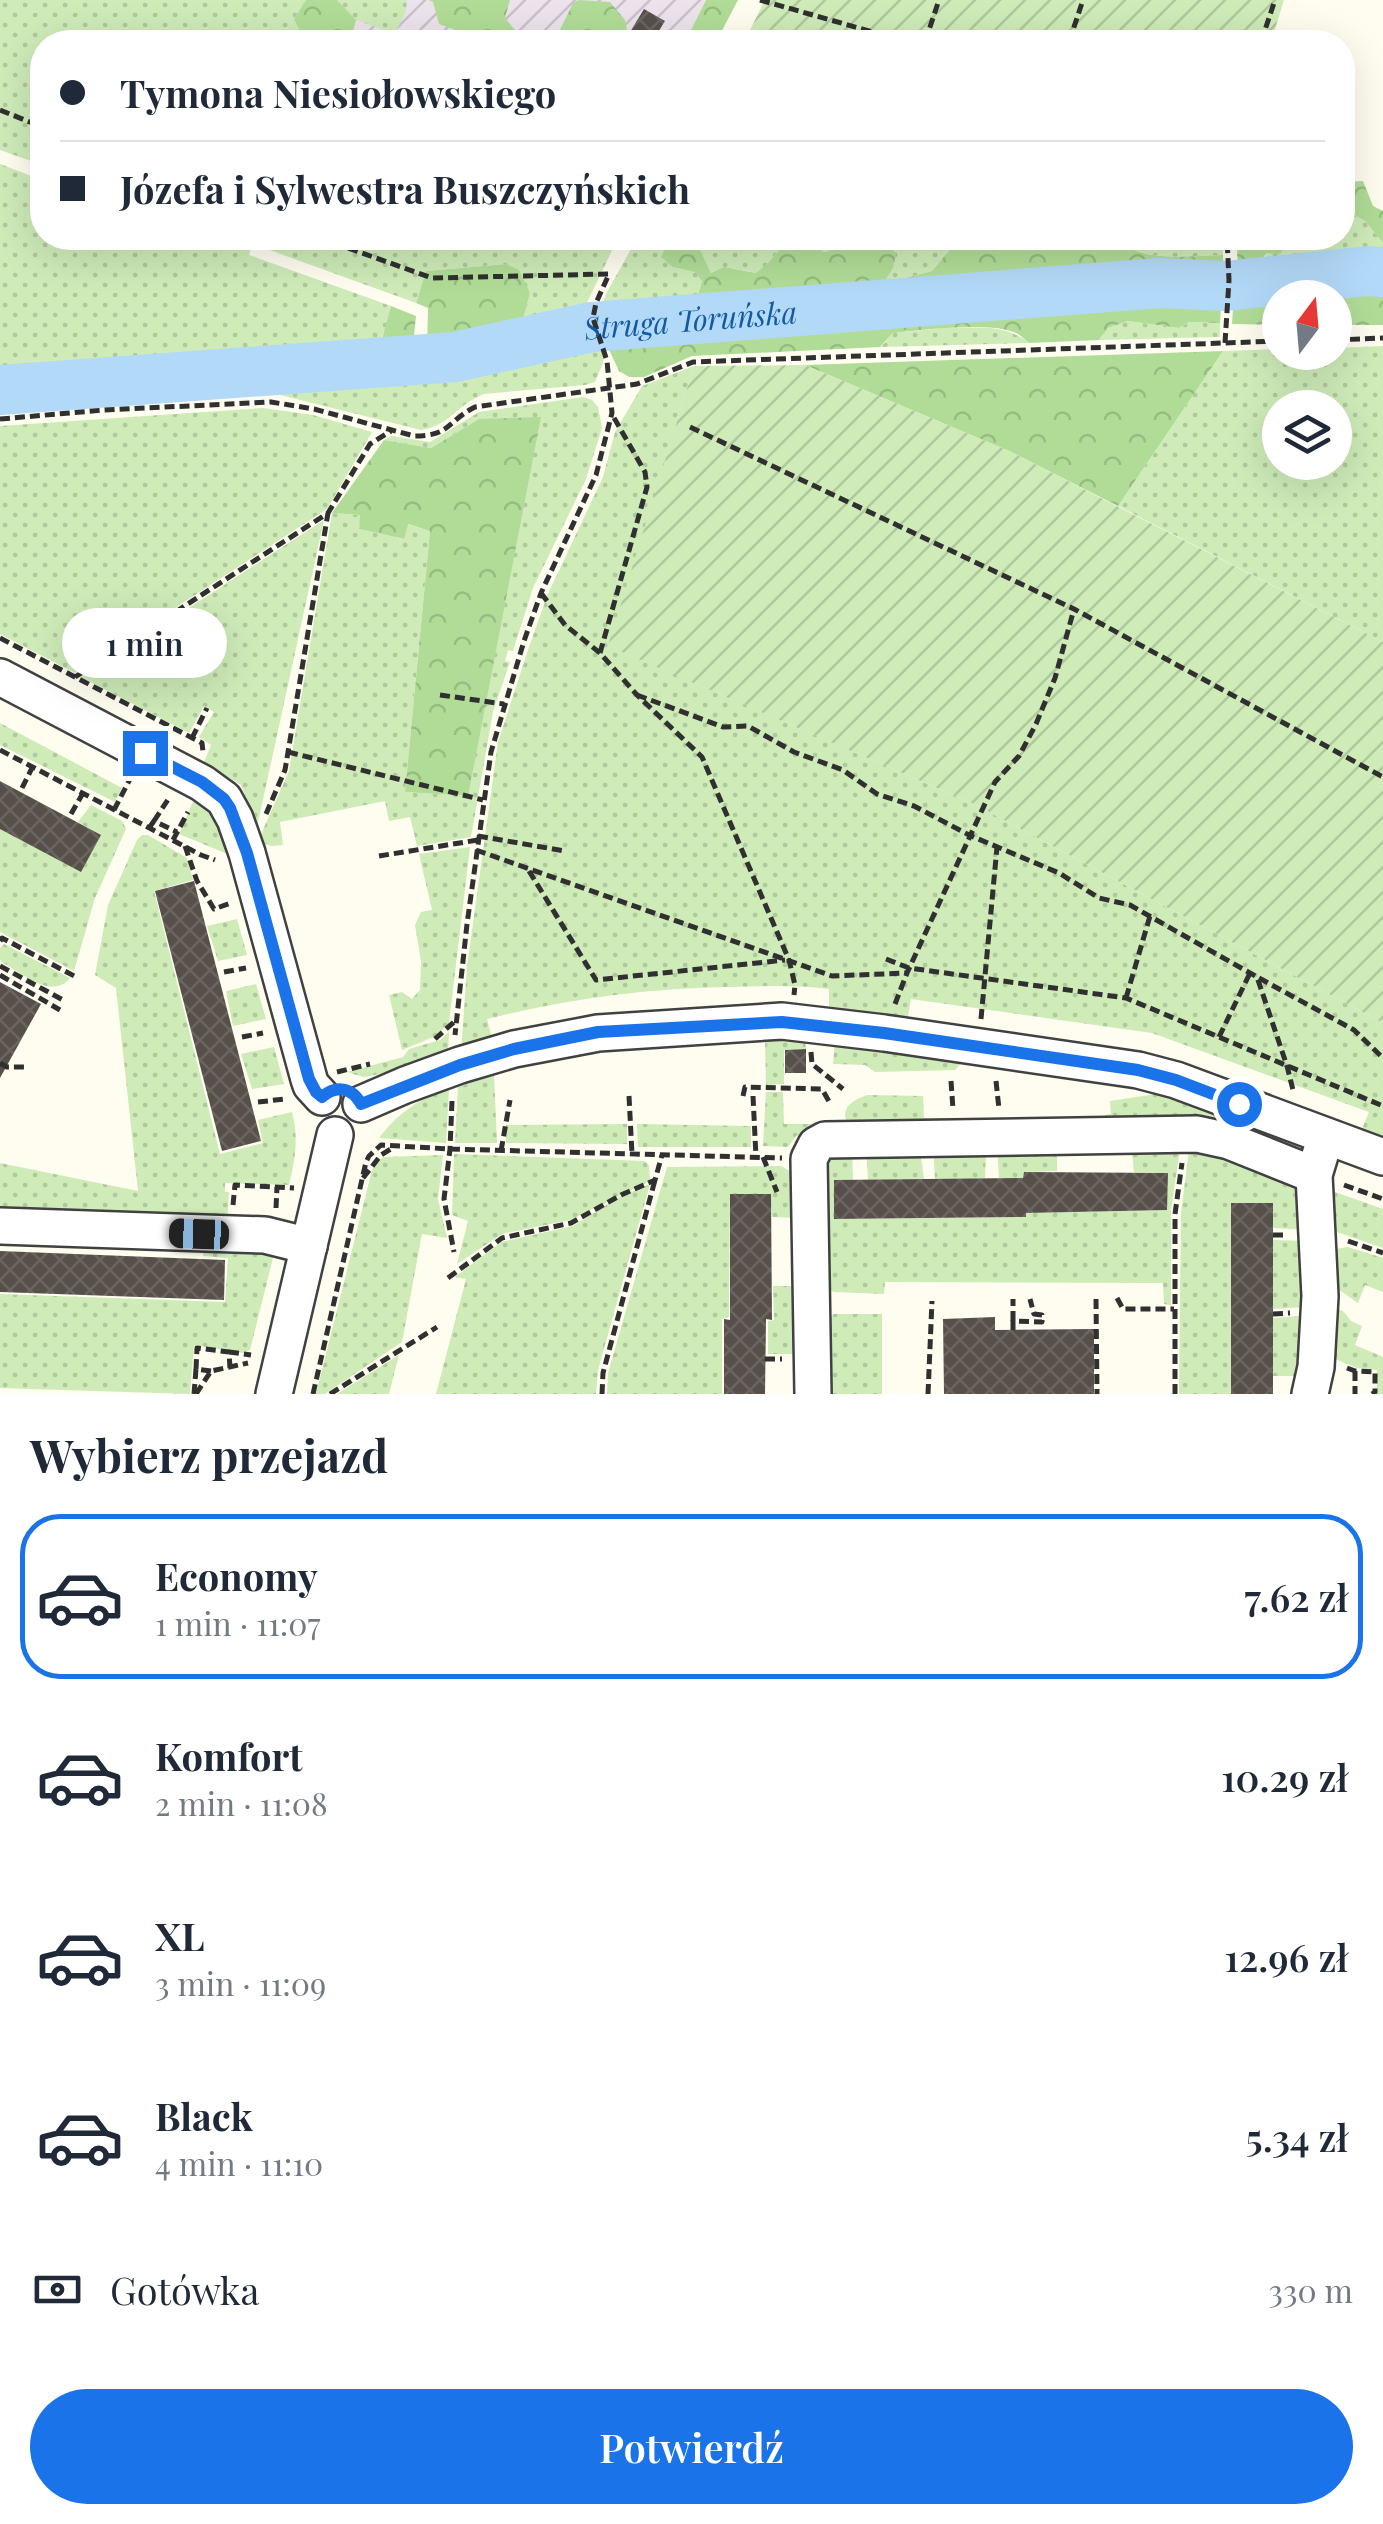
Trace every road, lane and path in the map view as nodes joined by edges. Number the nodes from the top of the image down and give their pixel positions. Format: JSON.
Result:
{"nodes":[{"id":1,"x":760,"y":0,"type":"edge"},
{"id":2,"x":939,"y":0,"type":"edge"},
{"id":3,"x":1083,"y":0,"type":"edge"},
{"id":4,"x":1272,"y":1,"type":"edge"},
{"id":5,"x":866,"y":30,"type":"edge"},
{"id":6,"x":928,"y":30,"type":"edge"},
{"id":7,"x":1073,"y":30,"type":"edge"},
{"id":8,"x":1264,"y":30,"type":"edge"},
{"id":9,"x":0,"y":110,"type":"edge"},
{"id":10,"x":30,"y":122,"type":"edge"},
{"id":11,"x":354,"y":250,"type":"edge"},
{"id":12,"x":1228,"y":250,"type":"edge"},
{"id":13,"x":1383,"y":338,"type":"edge"},
{"id":14,"x":1352,"y":339,"type":"edge"},
{"id":15,"x":1262,"y":341,"type":"edge"},
{"id":16,"x":1225,"y":342,"type":"junction"},
{"id":17,"x":609,"y":388,"type":"junction"},
{"id":18,"x":612,"y":413,"type":"junction"},
{"id":19,"x":0,"y":419,"type":"edge"},
{"id":20,"x":690,"y":427,"type":"dead end"},
{"id":21,"x":391,"y":431,"type":"junction"},
{"id":22,"x":328,"y":513,"type":"junction"},
{"id":23,"x":541,"y":593,"type":"junction"},
{"id":24,"x":1074,"y":609,"type":"junction"},
{"id":25,"x":130,"y":641,"type":"junction"},
{"id":26,"x":136,"y":650,"type":"dead end"},
{"id":27,"x":600,"y":652,"type":"junction"},
{"id":28,"x":0,"y":677,"type":"edge"},
{"id":29,"x":75,"y":677,"type":"dead end"},
{"id":30,"x":440,"y":695,"type":"dead end"},
{"id":31,"x":637,"y":695,"type":"junction"},
{"id":32,"x":504,"y":704,"type":"junction"},
{"id":33,"x":208,"y":708,"type":"dead end"},
{"id":34,"x":192,"y":738,"type":"dead end"},
{"id":35,"x":0,"y":750,"type":"edge"},
{"id":36,"x":288,"y":752,"type":"junction"},
{"id":37,"x":32,"y":767,"type":"junction"},
{"id":38,"x":1383,"y":777,"type":"edge"},
{"id":39,"x":22,"y":788,"type":"dead end"},
{"id":40,"x":83,"y":793,"type":"junction"},
{"id":41,"x":483,"y":800,"type":"junction"},
{"id":42,"x":72,"y":814,"type":"dead end"},
{"id":43,"x":149,"y":828,"type":"junction"},
{"id":44,"x":177,"y":832,"type":"dead end"},
{"id":45,"x":969,"y":835,"type":"junction"},
{"id":46,"x":478,"y":838,"type":"junction"},
{"id":47,"x":185,"y":846,"type":"junction"},
{"id":48,"x":997,"y":847,"type":"junction"},
{"id":49,"x":476,"y":850,"type":"junction"},
{"id":50,"x":564,"y":851,"type":"dead end"},
{"id":51,"x":247,"y":853,"type":"junction"},
{"id":52,"x":379,"y":856,"type":"dead end"},
{"id":53,"x":528,"y":868,"type":"junction"},
{"id":54,"x":239,"y":900,"type":"dead end"},
{"id":55,"x":1150,"y":916,"type":"junction"},
{"id":56,"x":0,"y":941,"type":"edge"},
{"id":57,"x":788,"y":960,"type":"junction"},
{"id":58,"x":886,"y":960,"type":"dead end"},
{"id":59,"x":0,"y":966,"type":"edge"},
{"id":60,"x":258,"y":966,"type":"dead end"},
{"id":61,"x":908,"y":970,"type":"junction"},
{"id":62,"x":224,"y":972,"type":"dead end"},
{"id":63,"x":1254,"y":975,"type":"junction"},
{"id":64,"x":0,"y":976,"type":"edge"},
{"id":65,"x":78,"y":978,"type":"dead end"},
{"id":66,"x":984,"y":978,"type":"junction"},
{"id":67,"x":1126,"y":998,"type":"junction"},
{"id":68,"x":66,"y":1001,"type":"dead end"},
{"id":69,"x":60,"y":1010,"type":"dead end"},
{"id":70,"x":455,"y":1021,"type":"junction"},
{"id":71,"x":801,"y":1023,"type":"junction"},
{"id":72,"x":276,"y":1030,"type":"dead end"},
{"id":73,"x":884,"y":1033,"type":"junction"},
{"id":74,"x":242,"y":1037,"type":"dead end"},
{"id":75,"x":1218,"y":1037,"type":"junction"},
{"id":76,"x":422,"y":1043,"type":"dead end"},
{"id":77,"x":980,"y":1046,"type":"junction"},
{"id":78,"x":1383,"y":1058,"type":"edge"},
{"id":79,"x":384,"y":1060,"type":"dead end"},
{"id":80,"x":0,"y":1064,"type":"edge"},
{"id":81,"x":28,"y":1066,"type":"dead end"},
{"id":82,"x":1287,"y":1066,"type":"junction"},
{"id":83,"x":454,"y":1067,"type":"junction"},
{"id":84,"x":844,"y":1089,"type":"dead end"},
{"id":85,"x":309,"y":1091,"type":"junction"},
{"id":86,"x":629,"y":1096,"type":"dead end"},
{"id":87,"x":743,"y":1096,"type":"dead end"},
{"id":88,"x":753,"y":1096,"type":"dead end"},
{"id":89,"x":510,"y":1100,"type":"dead end"},
{"id":90,"x":258,"y":1102,"type":"dead end"},
{"id":91,"x":361,"y":1104,"type":"junction"},
{"id":92,"x":831,"y":1105,"type":"dead end"},
{"id":93,"x":1383,"y":1106,"type":"edge"},
{"id":94,"x":1314,"y":1132,"type":"junction"},
{"id":95,"x":335,"y":1134,"type":"junction"},
{"id":96,"x":1186,"y":1134,"type":"junction"},
{"id":97,"x":450,"y":1149,"type":"junction"},
{"id":98,"x":501,"y":1150,"type":"junction"},
{"id":99,"x":632,"y":1154,"type":"junction"},
{"id":100,"x":662,"y":1154,"type":"junction"},
{"id":101,"x":1383,"y":1156,"type":"edge"},
{"id":102,"x":756,"y":1157,"type":"junction"},
{"id":103,"x":809,"y":1159,"type":"junction"},
{"id":104,"x":1314,"y":1174,"type":"junction"},
{"id":105,"x":655,"y":1180,"type":"junction"},
{"id":106,"x":277,"y":1187,"type":"junction"},
{"id":107,"x":295,"y":1188,"type":"dead end"},
{"id":108,"x":1383,"y":1200,"type":"edge"},
{"id":109,"x":234,"y":1206,"type":"dead end"},
{"id":110,"x":0,"y":1226,"type":"edge"},
{"id":111,"x":265,"y":1235,"type":"junction"},
{"id":112,"x":310,"y":1246,"type":"junction"},
{"id":113,"x":454,"y":1252,"type":"dead end"},
{"id":114,"x":448,"y":1278,"type":"dead end"},
{"id":115,"x":1117,"y":1298,"type":"dead end"},
{"id":116,"x":1030,"y":1299,"type":"dead end"},
{"id":117,"x":1096,"y":1299,"type":"dead end"},
{"id":118,"x":932,"y":1300,"type":"dead end"},
{"id":119,"x":1014,"y":1300,"type":"dead end"},
{"id":120,"x":1174,"y":1309,"type":"junction"},
{"id":121,"x":1013,"y":1321,"type":"junction"},
{"id":122,"x":437,"y":1326,"type":"dead end"},
{"id":123,"x":1013,"y":1330,"type":"dead end"},
{"id":124,"x":229,"y":1352,"type":"junction"},
{"id":125,"x":1316,"y":1355,"type":"junction"},
{"id":126,"x":230,"y":1368,"type":"junction"},
{"id":127,"x":196,"y":1369,"type":"junction"},
{"id":128,"x":930,"y":1370,"type":"junction"},
{"id":129,"x":940,"y":1370,"type":"dead end"},
{"id":130,"x":211,"y":1371,"type":"junction"},
{"id":131,"x":270,"y":1371,"type":"edge"},
{"id":132,"x":1355,"y":1371,"type":"junction"},
{"id":133,"x":195,"y":1394,"type":"edge"},
{"id":134,"x":313,"y":1394,"type":"edge"},
{"id":135,"x":330,"y":1394,"type":"edge"},
{"id":136,"x":602,"y":1394,"type":"edge"},
{"id":137,"x":813,"y":1394,"type":"edge"},
{"id":138,"x":928,"y":1394,"type":"edge"},
{"id":139,"x":1096,"y":1394,"type":"edge"},
{"id":140,"x":1174,"y":1394,"type":"edge"},
{"id":141,"x":1310,"y":1394,"type":"edge"},
{"id":142,"x":1355,"y":1394,"type":"edge"},
{"id":143,"x":1372,"y":1394,"type":"edge"}],
"edges":[{"from":1,"to":5,"type":"path"},
{"from":2,"to":6,"type":"path"},
{"from":3,"to":7,"type":"path"},
{"from":4,"to":8,"type":"path"},
{"from":9,"to":10,"type":"path"},
{"from":11,"to":17,"type":"path"},
{"from":12,"to":16,"type":"path"},
{"from":13,"to":14,"type":"path"},
{"from":15,"to":16,"type":"path"},
{"from":16,"to":17,"type":"path"},
{"from":17,"to":18,"type":"path"},
{"from":17,"to":21,"type":"path"},
{"from":18,"to":23,"type":"path"},
{"from":18,"to":27,"type":"path"},
{"from":19,"to":21,"type":"path"},
{"from":20,"to":24,"type":"path"},
{"from":21,"to":22,"type":"path"},
{"from":22,"to":25,"type":"path"},
{"from":22,"to":36,"type":"path"},
{"from":23,"to":27,"type":"path"},
{"from":23,"to":32,"type":"path"},
{"from":24,"to":38,"type":"path"},
{"from":24,"to":45,"type":"path"},
{"from":25,"to":26,"type":"path"},
{"from":25,"to":29,"type":"path"},
{"from":27,"to":31,"type":"path"},
{"from":28,"to":51,"type":"street"},
{"from":30,"to":32,"type":"path"},
{"from":31,"to":45,"type":"path"},
{"from":31,"to":57,"type":"path"},
{"from":32,"to":41,"type":"path"},
{"from":33,"to":34,"type":"path"},
{"from":35,"to":37,"type":"path"},
{"from":36,"to":41,"type":"path"},
{"from":36,"to":51,"type":"path"},
{"from":37,"to":39,"type":"path"},
{"from":37,"to":40,"type":"path"},
{"from":40,"to":42,"type":"path"},
{"from":40,"to":43,"type":"path"},
{"from":41,"to":46,"type":"path"},
{"from":43,"to":44,"type":"path"},
{"from":43,"to":47,"type":"path"},
{"from":45,"to":48,"type":"path"},
{"from":45,"to":61,"type":"path"},
{"from":46,"to":49,"type":"path"},
{"from":46,"to":50,"type":"path"},
{"from":46,"to":52,"type":"path"},
{"from":47,"to":51,"type":"path"},
{"from":47,"to":54,"type":"path"},
{"from":48,"to":55,"type":"path"},
{"from":48,"to":66,"type":"path"},
{"from":49,"to":53,"type":"path"},
{"from":49,"to":70,"type":"path"},
{"from":51,"to":85,"type":"street"},
{"from":53,"to":57,"type":"path"},
{"from":53,"to":57,"type":"path"},
{"from":55,"to":63,"type":"path"},
{"from":55,"to":67,"type":"path"},
{"from":56,"to":65,"type":"path"},
{"from":57,"to":61,"type":"path"},
{"from":57,"to":71,"type":"path"},
{"from":58,"to":61,"type":"path"},
{"from":59,"to":68,"type":"path"},
{"from":60,"to":62,"type":"path"},
{"from":61,"to":66,"type":"path"},
{"from":61,"to":73,"type":"path"},
{"from":63,"to":75,"type":"path"},
{"from":63,"to":78,"type":"path"},
{"from":63,"to":82,"type":"path"},
{"from":64,"to":69,"type":"path"},
{"from":66,"to":67,"type":"path"},
{"from":66,"to":77,"type":"path"},
{"from":67,"to":75,"type":"path"},
{"from":70,"to":76,"type":"path"},
{"from":70,"to":83,"type":"path"},
{"from":71,"to":73,"type":"street"},
{"from":71,"to":83,"type":"street"},
{"from":71,"to":84,"type":"path"},
{"from":72,"to":74,"type":"path"},
{"from":73,"to":77,"type":"street"},
{"from":75,"to":82,"type":"path"},
{"from":77,"to":94,"type":"street"},
{"from":79,"to":85,"type":"path"},
{"from":80,"to":81,"type":"path"},
{"from":82,"to":93,"type":"path"},
{"from":82,"to":94,"type":"path"},
{"from":83,"to":91,"type":"street"},
{"from":83,"to":97,"type":"path"},
{"from":85,"to":90,"type":"path"},
{"from":85,"to":91,"type":"street"},
{"from":85,"to":95,"type":"street"},
{"from":86,"to":99,"type":"path"},
{"from":87,"to":92,"type":"path"},
{"from":88,"to":102,"type":"path"},
{"from":89,"to":98,"type":"path"},
{"from":91,"to":95,"type":"street"},
{"from":94,"to":101,"type":"street"},
{"from":94,"to":104,"type":"street"},
{"from":95,"to":112,"type":"street"},
{"from":96,"to":103,"type":"street"},
{"from":96,"to":104,"type":"street"},
{"from":96,"to":120,"type":"path"},
{"from":97,"to":98,"type":"path"},
{"from":97,"to":113,"type":"path"},
{"from":97,"to":134,"type":"path"},
{"from":98,"to":99,"type":"path"},
{"from":99,"to":100,"type":"path"},
{"from":100,"to":102,"type":"path"},
{"from":100,"to":105,"type":"path"},
{"from":102,"to":103,"type":"path"},
{"from":103,"to":137,"type":"street"},
{"from":104,"to":108,"type":"path"},
{"from":104,"to":125,"type":"street"},
{"from":105,"to":114,"type":"path"},
{"from":105,"to":136,"type":"path"},
{"from":106,"to":107,"type":"path"},
{"from":106,"to":109,"type":"path"},
{"from":106,"to":111,"type":"path"},
{"from":110,"to":111,"type":"street"},
{"from":111,"to":112,"type":"street"},
{"from":112,"to":131,"type":"street"},
{"from":115,"to":120,"type":"path"},
{"from":116,"to":121,"type":"path"},
{"from":117,"to":139,"type":"path"},
{"from":118,"to":128,"type":"path"},
{"from":119,"to":121,"type":"path"},
{"from":120,"to":140,"type":"path"},
{"from":121,"to":123,"type":"path"},
{"from":122,"to":135,"type":"path"},
{"from":124,"to":126,"type":"path"},
{"from":124,"to":127,"type":"path"},
{"from":124,"to":131,"type":"path"},
{"from":125,"to":132,"type":"path"},
{"from":125,"to":141,"type":"street"},
{"from":126,"to":130,"type":"path"},
{"from":126,"to":131,"type":"path"},
{"from":127,"to":130,"type":"path"},
{"from":127,"to":133,"type":"path"},
{"from":128,"to":129,"type":"path"},
{"from":128,"to":138,"type":"path"},
{"from":130,"to":133,"type":"path"},
{"from":132,"to":142,"type":"path"},
{"from":132,"to":143,"type":"path"}]}
